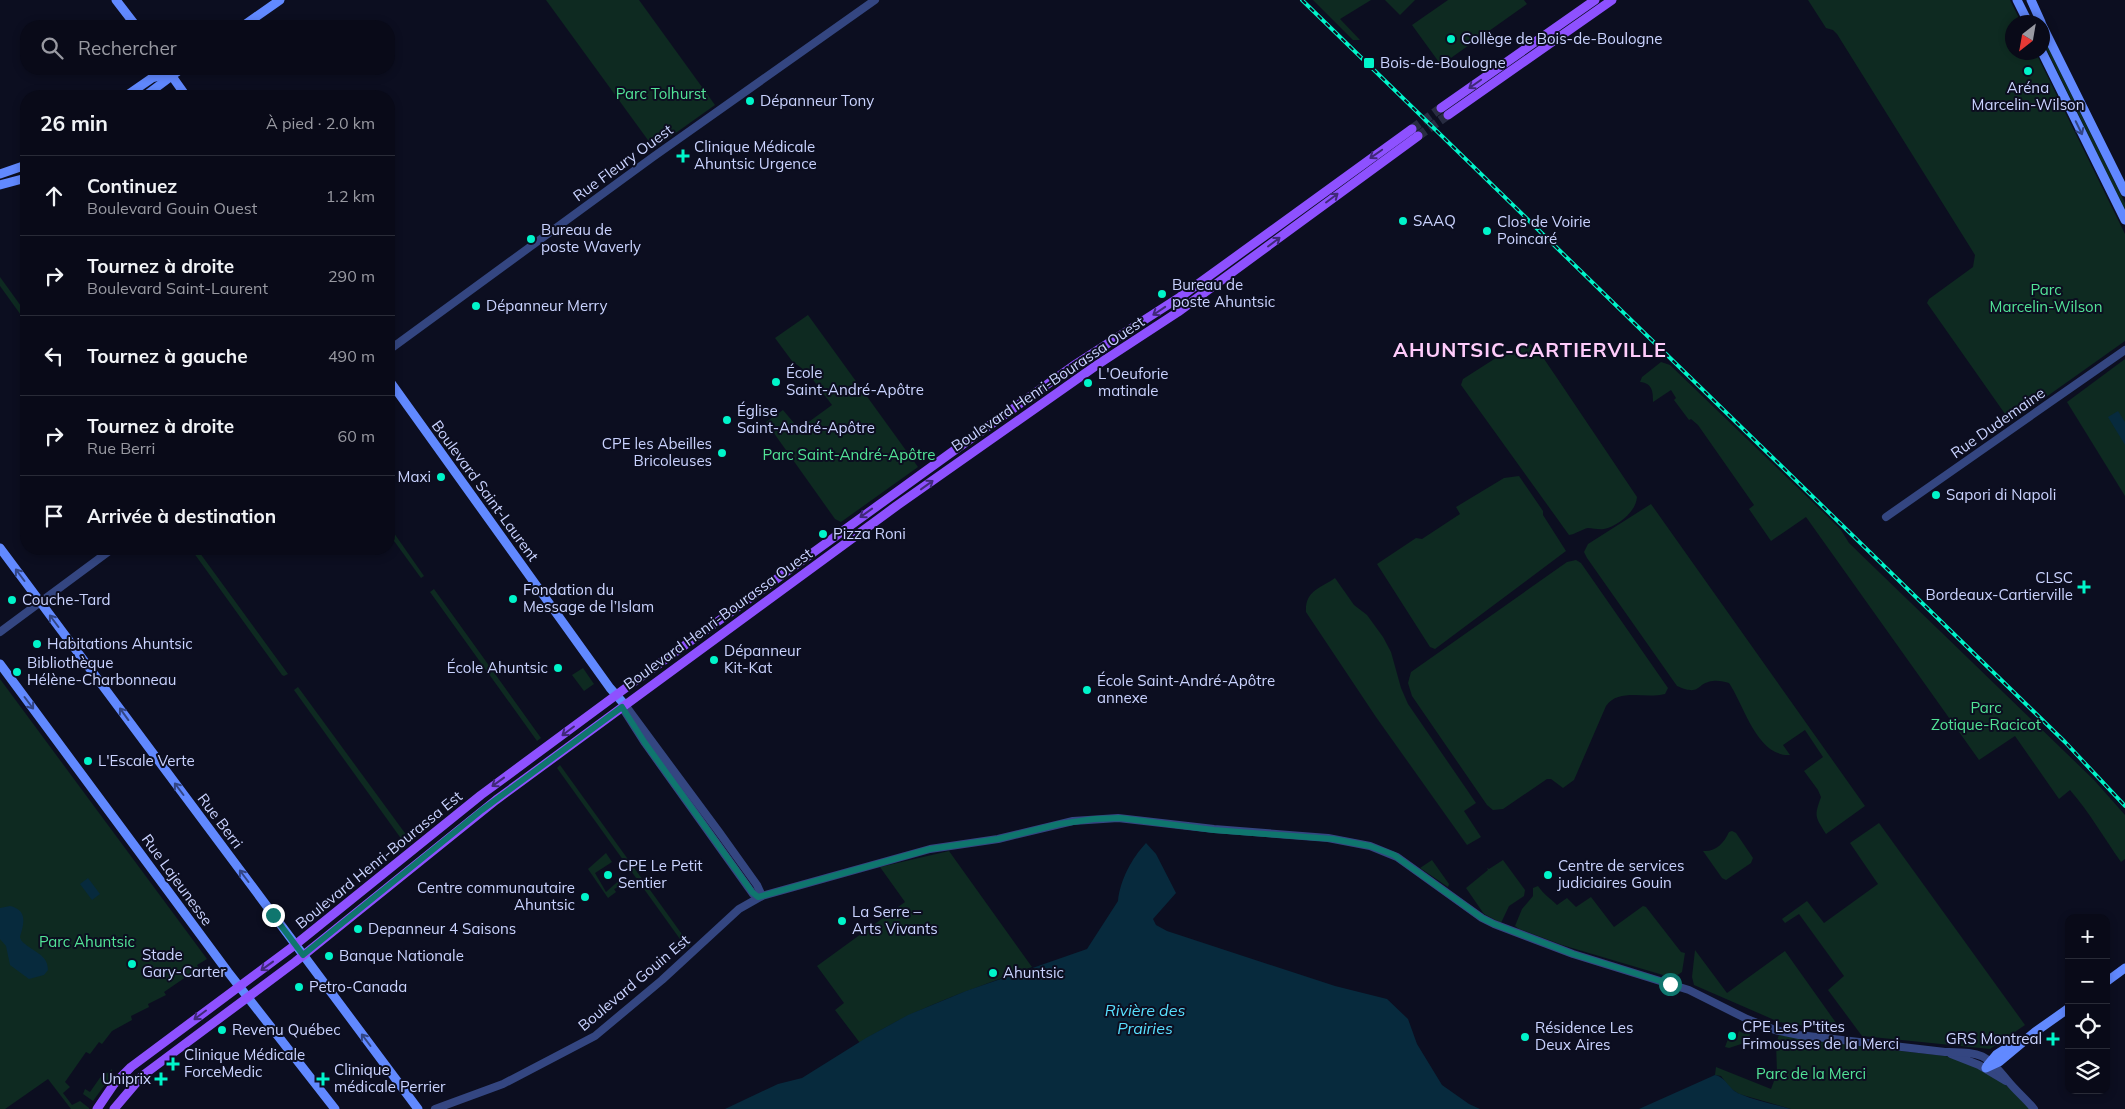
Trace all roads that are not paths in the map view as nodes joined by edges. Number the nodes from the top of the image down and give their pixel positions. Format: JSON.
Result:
{"nodes":[{"id":1,"x":116,"y":0,"type":"edge"},
{"id":2,"x":280,"y":0,"type":"edge"},
{"id":3,"x":874,"y":0,"type":"edge"},
{"id":4,"x":1595,"y":0,"type":"edge"},
{"id":5,"x":1612,"y":0,"type":"edge"},
{"id":6,"x":2017,"y":0,"type":"edge"},
{"id":7,"x":2030,"y":0,"type":"edge"},
{"id":8,"x":2024,"y":15,"type":"edge"},
{"id":9,"x":2038,"y":15,"type":"edge"},
{"id":10,"x":131,"y":20,"type":"edge"},
{"id":11,"x":252,"y":20,"type":"edge"},
{"id":12,"x":2050,"y":40,"type":"edge"},
{"id":13,"x":2046,"y":60,"type":"edge"},
{"id":14,"x":161,"y":75,"type":"edge"},
{"id":15,"x":169,"y":75,"type":"edge"},
{"id":16,"x":176,"y":75,"type":"edge"},
{"id":17,"x":135,"y":90,"type":"edge"},
{"id":18,"x":152,"y":90,"type":"edge"},
{"id":19,"x":183,"y":90,"type":"edge"},
{"id":20,"x":20,"y":167,"type":"edge"},
{"id":21,"x":0,"y":174,"type":"edge"},
{"id":22,"x":20,"y":180,"type":"edge"},
{"id":23,"x":0,"y":186,"type":"edge"},
{"id":24,"x":2125,"y":192,"type":"edge"},
{"id":25,"x":2125,"y":220,"type":"edge"},
{"id":26,"x":395,"y":346,"type":"edge"},
{"id":27,"x":2125,"y":350,"type":"edge"},
{"id":28,"x":395,"y":388,"type":"edge"},
{"id":29,"x":1886,"y":517,"type":"dead end"},
{"id":30,"x":0,"y":548,"type":"edge"},
{"id":31,"x":104,"y":555,"type":"edge"},
{"id":32,"x":40,"y":602,"type":"junction"},
{"id":33,"x":0,"y":632,"type":"edge"},
{"id":34,"x":0,"y":664,"type":"edge"},
{"id":35,"x":614,"y":694,"type":"junction"},
{"id":36,"x":623,"y":706,"type":"junction"},
{"id":37,"x":760,"y":896,"type":"junction"},
{"id":38,"x":295,"y":945,"type":"junction"},
{"id":39,"x":303,"y":955,"type":"junction"},
{"id":40,"x":2125,"y":968,"type":"edge"},
{"id":41,"x":2110,"y":979,"type":"edge"},
{"id":42,"x":239,"y":986,"type":"junction"},
{"id":43,"x":248,"y":997,"type":"junction"},
{"id":44,"x":2065,"y":1011,"type":"edge"},
{"id":45,"x":1990,"y":1064,"type":"junction"},
{"id":46,"x":97,"y":1109,"type":"edge"},
{"id":47,"x":114,"y":1109,"type":"edge"},
{"id":48,"x":335,"y":1109,"type":"edge"},
{"id":49,"x":418,"y":1109,"type":"edge"},
{"id":50,"x":435,"y":1109,"type":"edge"},
{"id":51,"x":2034,"y":1109,"type":"edge"}],
"edges":[{"from":1,"to":10,"type":"main road"},
{"from":2,"to":11,"type":"main road"},
{"from":3,"to":26,"type":"street","name":"Rue Fleury Ouest"},
{"from":4,"to":5,"type":"main road","one_way":true},
{"from":6,"to":8,"type":"main road"},
{"from":7,"to":9,"type":"main road"},
{"from":12,"to":24,"type":"main road"},
{"from":13,"to":25,"type":"main road","one_way":true},
{"from":14,"to":17,"type":"main road"},
{"from":15,"to":18,"type":"main road"},
{"from":16,"to":19,"type":"main road"},
{"from":20,"to":21,"type":"main road"},
{"from":22,"to":23,"type":"main road"},
{"from":27,"to":29,"type":"street","name":"Rue Dudemaine"},
{"from":28,"to":35,"type":"main road","name":"Boulevard Saint-Laurent"},
{"from":32,"to":30,"type":"main road","name":"Rue Berri","one_way":true},
{"from":31,"to":32,"type":"street"},
{"from":32,"to":33,"type":"street"},
{"from":38,"to":32,"type":"main road","name":"Rue Berri","one_way":true},
{"from":34,"to":42,"type":"main road","name":"Rue Lajeunesse","one_way":true},
{"from":35,"to":36,"type":"main road","name":"Boulevard Saint-Laurent"},
{"from":36,"to":35,"type":"main road","name":"Boulevard Henri-Bourassa Ouest","one_way":true},
{"from":35,"to":38,"type":"main road","name":"Boulevard Henri-Bourassa Est","one_way":true},
{"from":36,"to":37,"type":"street","name":"Boulevard Saint-Laurent"},
{"from":36,"to":39,"type":"main road","name":"Boulevard Henri-Bourassa Est"},
{"from":37,"to":45,"type":"street","name":"Boulevard Gouin Est"},
{"from":37,"to":50,"type":"street","name":"Boulevard Gouin Est"},
{"from":38,"to":39,"type":"main road","name":"Rue Berri"},
{"from":38,"to":42,"type":"main road","name":"Boulevard Henri-Bourassa Est","one_way":true},
{"from":39,"to":43,"type":"main road","name":"Boulevard Henri-Bourassa Est"},
{"from":49,"to":39,"type":"main road","name":"Rue Berri","one_way":true},
{"from":40,"to":41,"type":"main road"},
{"from":42,"to":43,"type":"main road","name":"Rue Lajeunesse"},
{"from":42,"to":46,"type":"main road","name":"Boulevard Henri-Bourassa Est","one_way":true},
{"from":43,"to":47,"type":"main road","name":"Boulevard Henri-Bourassa Est"},
{"from":43,"to":48,"type":"main road","name":"Rue Lajeunesse"},
{"from":44,"to":45,"type":"main road"},
{"from":45,"to":51,"type":"street","name":"Boulevard Gouin Est"}]}
